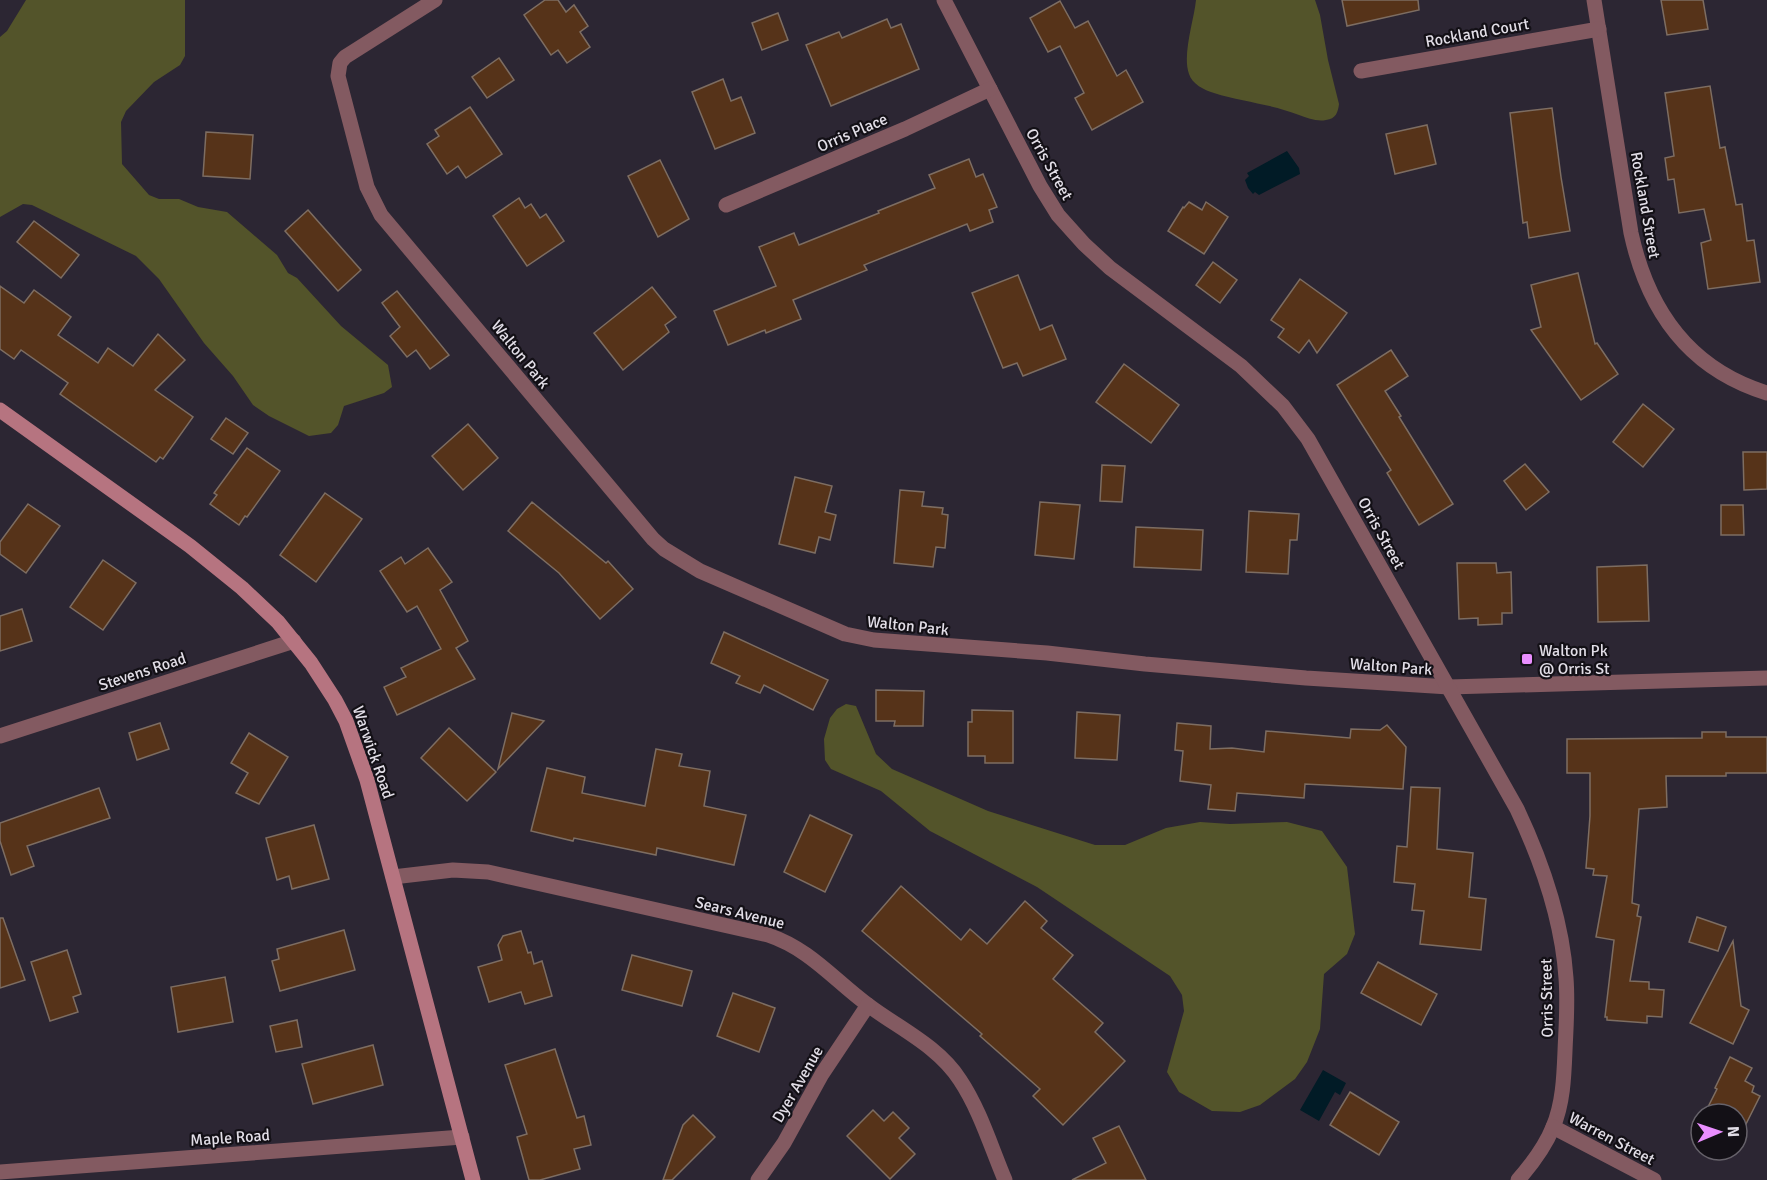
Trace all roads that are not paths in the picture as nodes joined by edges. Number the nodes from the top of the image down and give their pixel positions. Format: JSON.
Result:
{"nodes":[{"id":1,"x":435,"y":0,"type":"edge"},
{"id":2,"x":944,"y":0,"type":"edge"},
{"id":3,"x":1594,"y":0,"type":"edge"},
{"id":4,"x":1599,"y":29,"type":"junction"},
{"id":5,"x":1361,"y":71,"type":"dead end"},
{"id":6,"x":990,"y":89,"type":"junction"},
{"id":7,"x":726,"y":205,"type":"dead end"},
{"id":8,"x":1767,"y":393,"type":"edge"},
{"id":9,"x":0,"y":410,"type":"edge"},
{"id":10,"x":294,"y":641,"type":"junction"},
{"id":11,"x":1767,"y":678,"type":"edge"},
{"id":12,"x":1449,"y":687,"type":"junction"},
{"id":13,"x":0,"y":736,"type":"edge"},
{"id":14,"x":393,"y":877,"type":"junction"},
{"id":15,"x":868,"y":1005,"type":"junction"},
{"id":16,"x":1554,"y":1127,"type":"junction"},
{"id":17,"x":462,"y":1137,"type":"junction"},
{"id":18,"x":0,"y":1172,"type":"edge"},
{"id":19,"x":473,"y":1180,"type":"edge"},
{"id":20,"x":758,"y":1180,"type":"edge"},
{"id":21,"x":1005,"y":1180,"type":"edge"},
{"id":22,"x":1518,"y":1180,"type":"edge"},
{"id":23,"x":1654,"y":1180,"type":"edge"}],
"edges":[{"from":1,"to":12,"type":"street","name":"Walton Park"},
{"from":2,"to":6,"type":"street","name":"Orris Street"},
{"from":3,"to":4,"type":"street","name":"Rockland Street"},
{"from":4,"to":5,"type":"street","name":"Rockland Court"},
{"from":4,"to":8,"type":"street","name":"Rockland Street"},
{"from":6,"to":7,"type":"street","name":"Orris Place"},
{"from":6,"to":12,"type":"street","name":"Orris Street"},
{"from":9,"to":10,"type":"main road","name":"Warwick Road"},
{"from":10,"to":13,"type":"street","name":"Stevens Road"},
{"from":10,"to":14,"type":"main road","name":"Warwick Road"},
{"from":11,"to":12,"type":"street","name":"Walton Park"},
{"from":12,"to":16,"type":"street","name":"Orris Street"},
{"from":14,"to":15,"type":"street","name":"Sears Avenue"},
{"from":14,"to":17,"type":"main road","name":"Warwick Road"},
{"from":15,"to":20,"type":"street","name":"Dyer Avenue"},
{"from":15,"to":21,"type":"street","name":"Sears Avenue"},
{"from":16,"to":22,"type":"street","name":"Orris Street"},
{"from":16,"to":23,"type":"street","name":"Warren Street"},
{"from":17,"to":18,"type":"street","name":"Maple Road"},
{"from":17,"to":19,"type":"main road","name":"Warwick Road"}]}
